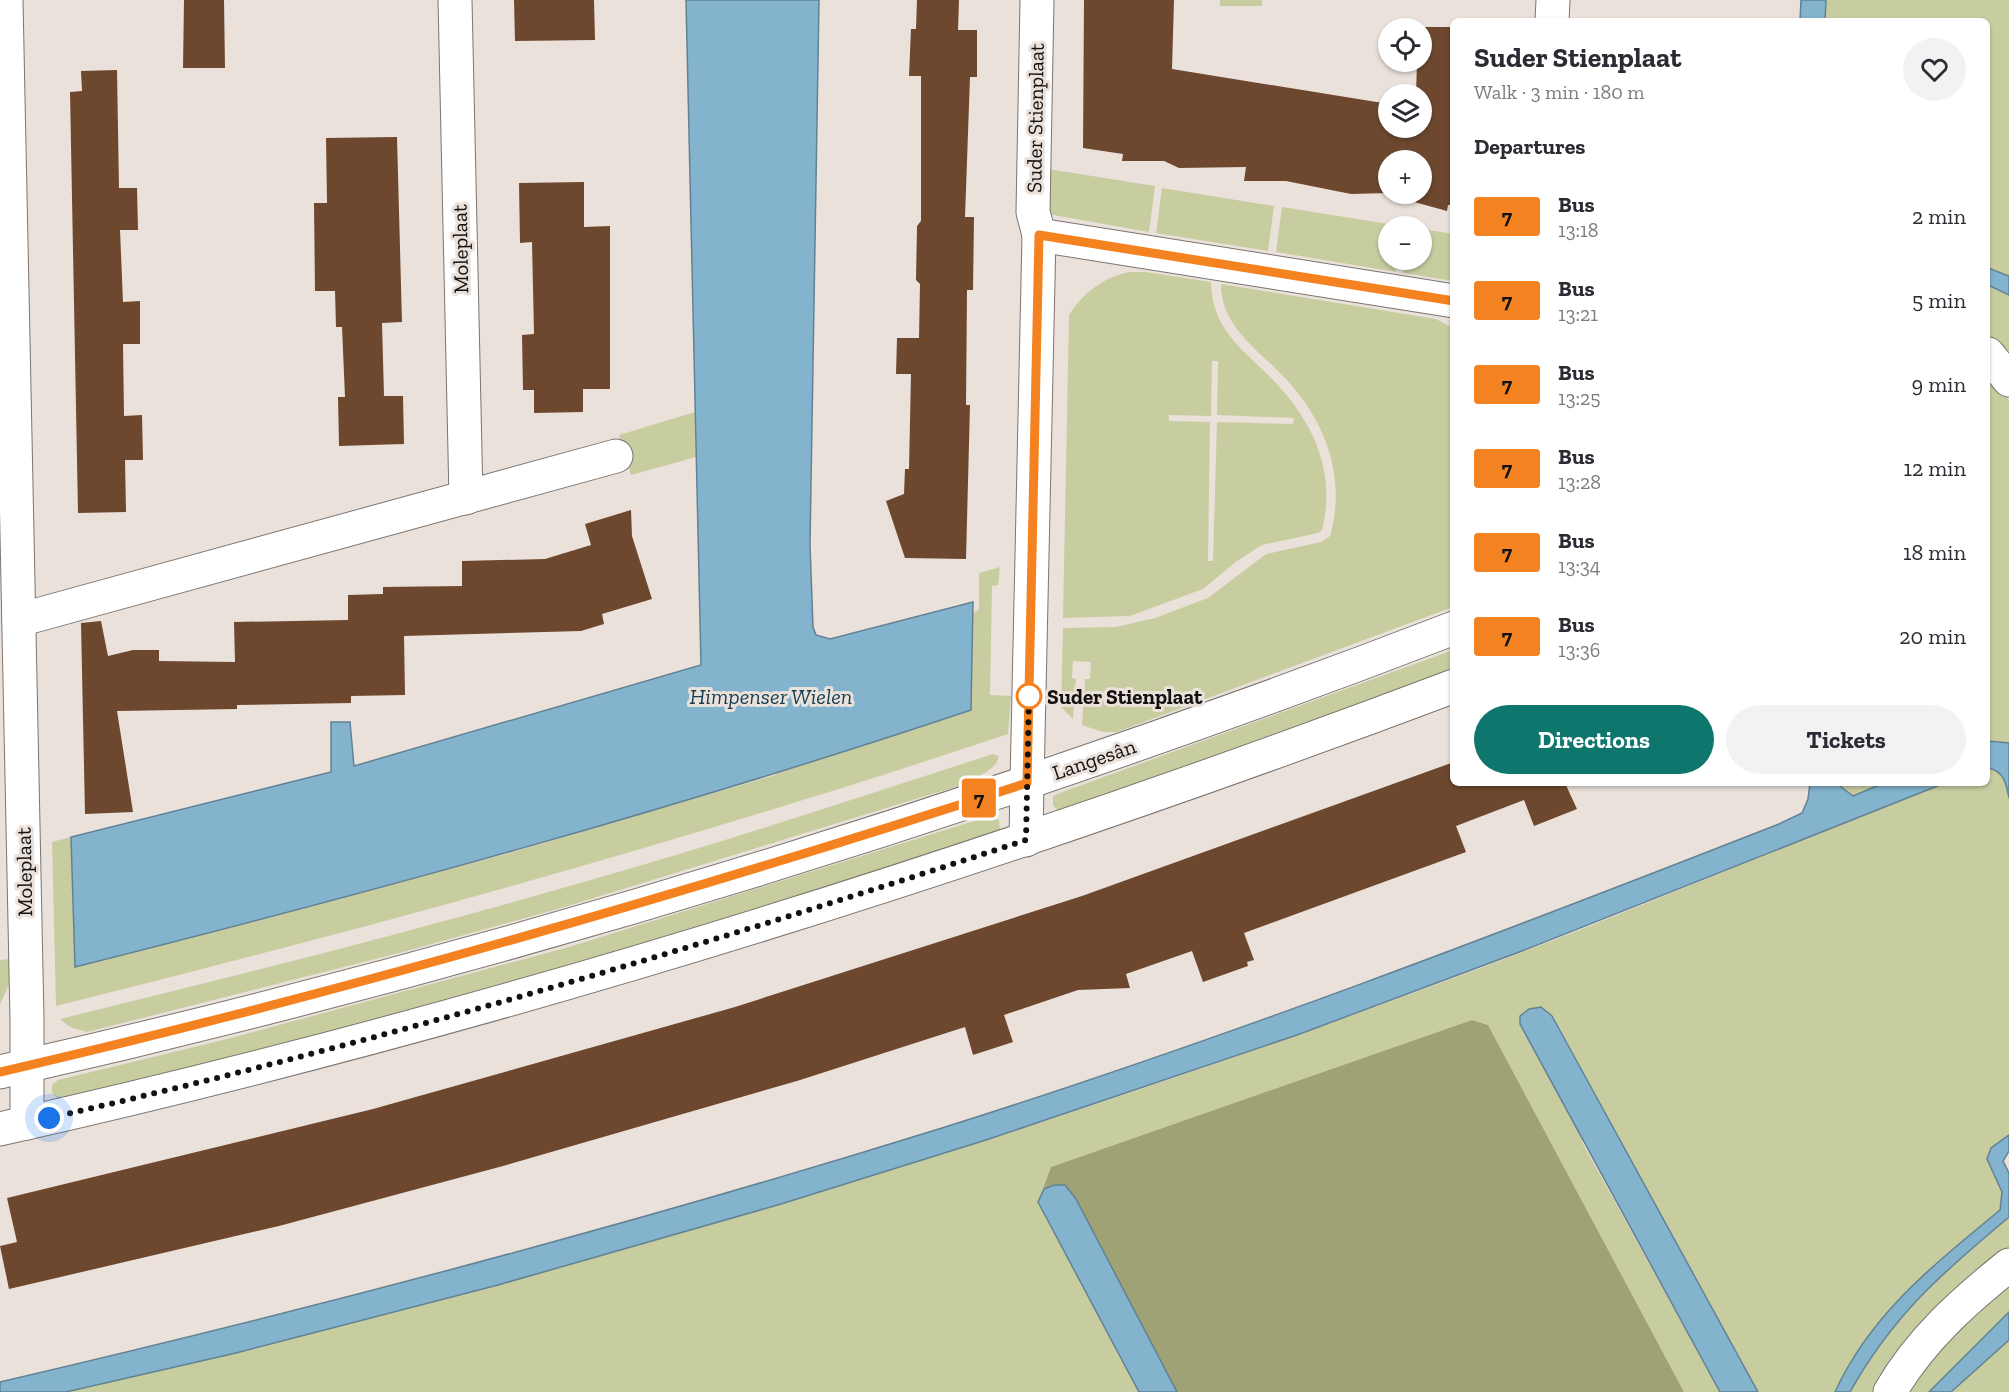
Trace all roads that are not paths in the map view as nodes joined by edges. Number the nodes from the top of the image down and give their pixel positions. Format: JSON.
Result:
{"nodes":[{"id":1,"x":6,"y":0,"type":"edge"},
{"id":2,"x":455,"y":0,"type":"edge"},
{"id":3,"x":1037,"y":0,"type":"edge"},
{"id":4,"x":1553,"y":0,"type":"edge"},
{"id":5,"x":1552,"y":18,"type":"edge"},
{"id":6,"x":1039,"y":235,"type":"junction"},
{"id":7,"x":1450,"y":300,"type":"edge"},
{"id":8,"x":1990,"y":356,"type":"edge"},
{"id":9,"x":2009,"y":380,"type":"edge"},
{"id":10,"x":616,"y":456,"type":"dead end"},
{"id":11,"x":466,"y":498,"type":"junction"},
{"id":12,"x":19,"y":620,"type":"junction"},
{"id":13,"x":1450,"y":630,"type":"edge"},
{"id":14,"x":1450,"y":687,"type":"edge"},
{"id":15,"x":1027,"y":783,"type":"junction"},
{"id":16,"x":1026,"y":840,"type":"junction"},
{"id":17,"x":14,"y":1069,"type":"edge"},
{"id":18,"x":13,"y":1126,"type":"edge"},
{"id":19,"x":2009,"y":1264,"type":"edge"},
{"id":20,"x":1890,"y":1392,"type":"edge"}],
"edges":[{"from":1,"to":12,"type":"street","name":"Moleplaat"},
{"from":2,"to":11,"type":"street","name":"Moleplaat"},
{"from":3,"to":6,"type":"street","name":"Suder Stienplaat"},
{"from":4,"to":5,"type":"street"},
{"from":6,"to":7,"type":"street"},
{"from":6,"to":15,"type":"street","name":"Suder Stienplaat"},
{"from":8,"to":9,"type":"street"},
{"from":10,"to":11,"type":"street"},
{"from":11,"to":12,"type":"street"},
{"from":12,"to":17,"type":"street","name":"Moleplaat"},
{"from":13,"to":15,"type":"street","name":"Langesân"},
{"from":14,"to":16,"type":"street"},
{"from":15,"to":16,"type":"street","name":"Suder Stienplaat"},
{"from":15,"to":17,"type":"street","name":"Langesân"},
{"from":16,"to":18,"type":"street"},
{"from":17,"to":18,"type":"street","name":"Moleplaat"},
{"from":19,"to":20,"type":"street"}]}
